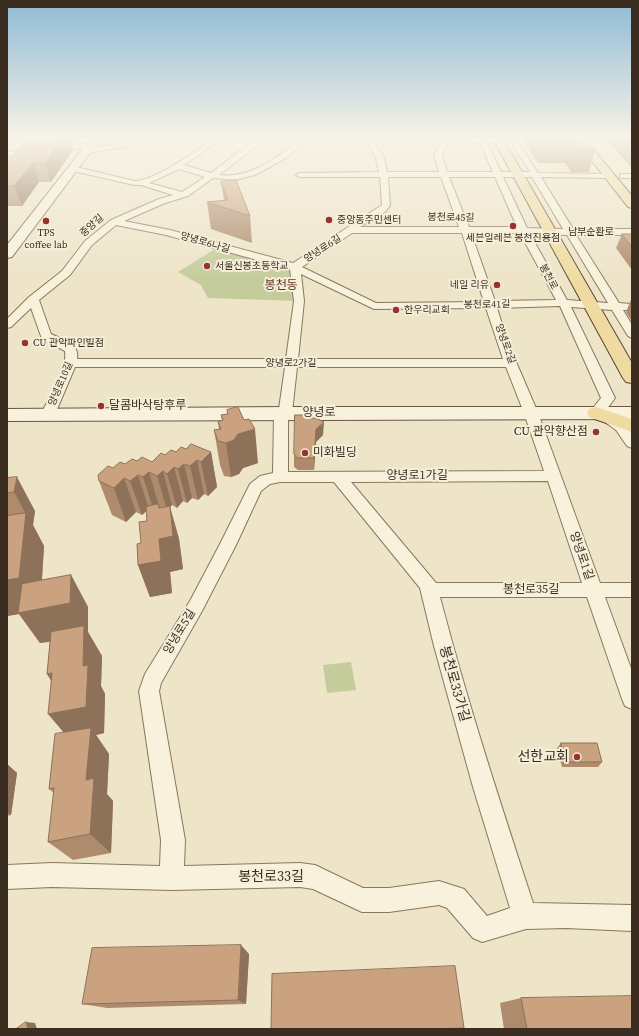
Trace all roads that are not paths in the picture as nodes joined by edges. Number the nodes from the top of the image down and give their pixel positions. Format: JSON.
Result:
{"nodes":[{"id":1,"x":59,"y":185,"type":"edge"},
{"id":2,"x":150,"y":185,"type":"edge"},
{"id":3,"x":197,"y":185,"type":"edge"},
{"id":4,"x":385,"y":185,"type":"edge"},
{"id":5,"x":449,"y":185,"type":"edge"},
{"id":6,"x":502,"y":185,"type":"edge"},
{"id":7,"x":524,"y":185,"type":"edge"},
{"id":8,"x":542,"y":185,"type":"edge"},
{"id":9,"x":617,"y":185,"type":"edge"},
{"id":10,"x":182,"y":195,"type":"junction"},
{"id":11,"x":632,"y":204,"type":"edge"},
{"id":12,"x":114,"y":222,"type":"junction"},
{"id":13,"x":465,"y":229,"type":"junction"},
{"id":14,"x":352,"y":230,"type":"junction"},
{"id":15,"x":524,"y":230,"type":"junction"},
{"id":16,"x":550,"y":232,"type":"junction"},
{"id":17,"x":570,"y":232,"type":"junction"},
{"id":18,"x":632,"y":232,"type":"edge"},
{"id":19,"x":7,"y":254,"type":"edge"},
{"id":20,"x":295,"y":267,"type":"junction"},
{"id":21,"x":33,"y":299,"type":"junction"},
{"id":22,"x":564,"y":304,"type":"junction"},
{"id":23,"x":492,"y":305,"type":"junction"},
{"id":24,"x":592,"y":306,"type":"junction"},
{"id":25,"x":616,"y":306,"type":"junction"},
{"id":26,"x":632,"y":306,"type":"edge"},
{"id":27,"x":7,"y":325,"type":"edge"},
{"id":28,"x":632,"y":334,"type":"edge"},
{"id":29,"x":71,"y":363,"type":"junction"},
{"id":30,"x":292,"y":363,"type":"junction"},
{"id":31,"x":511,"y":363,"type":"junction"},
{"id":32,"x":632,"y":378,"type":"edge"},
{"id":33,"x":283,"y":413,"type":"junction"},
{"id":34,"x":531,"y":413,"type":"junction"},
{"id":35,"x":632,"y":413,"type":"edge"},
{"id":36,"x":48,"y":414,"type":"junction"},
{"id":37,"x":7,"y":415,"type":"edge"},
{"id":38,"x":601,"y":415,"type":"junction"},
{"id":39,"x":632,"y":426,"type":"edge"},
{"id":40,"x":632,"y":443,"type":"edge"},
{"id":41,"x":341,"y":476,"type":"junction"},
{"id":42,"x":554,"y":476,"type":"junction"},
{"id":43,"x":280,"y":477,"type":"junction"},
{"id":44,"x":592,"y":589,"type":"junction"},
{"id":45,"x":429,"y":590,"type":"junction"},
{"id":46,"x":632,"y":590,"type":"edge"},
{"id":47,"x":632,"y":699,"type":"edge"},
{"id":48,"x":7,"y":877,"type":"edge"},
{"id":49,"x":172,"y":878,"type":"junction"},
{"id":50,"x":525,"y":916,"type":"junction"},
{"id":51,"x":632,"y":918,"type":"edge"}],
"edges":[{"from":1,"to":19,"type":"main road"},
{"from":2,"to":10,"type":"street"},
{"from":3,"to":10,"type":"street","name":"중앙길"},
{"from":4,"to":14,"type":"street","name":"양녕로6길"},
{"from":5,"to":13,"type":"street","name":"양녕로2길"},
{"from":6,"to":15,"type":"street","name":"봉천로"},
{"from":7,"to":16,"type":"main road","name":"봉천로"},
{"from":8,"to":17,"type":"street"},
{"from":9,"to":11,"type":"main road"},
{"from":10,"to":12,"type":"street","name":"중앙길"},
{"from":12,"to":20,"type":"street","name":"양녕로6나길"},
{"from":12,"to":21,"type":"street","name":"중앙길"},
{"from":13,"to":14,"type":"street","name":"봉천로45길"},
{"from":13,"to":15,"type":"street","name":"봉천로45길"},
{"from":13,"to":23,"type":"street","name":"양녕로2길"},
{"from":14,"to":20,"type":"street","name":"양녕로6길"},
{"from":15,"to":16,"type":"street","name":"봉천로45길"},
{"from":15,"to":22,"type":"street","name":"봉천로"},
{"from":16,"to":17,"type":"street","name":"남부순환로"},
{"from":16,"to":24,"type":"main road","name":"봉천로"},
{"from":17,"to":18,"type":"street","name":"남부순환로"},
{"from":17,"to":25,"type":"street"},
{"from":20,"to":23,"type":"street","name":"봉천로41길"},
{"from":20,"to":30,"type":"street","name":"양녕로6길"},
{"from":21,"to":27,"type":"street","name":"중앙길"},
{"from":21,"to":29,"type":"street","name":"양녕로10길"},
{"from":22,"to":23,"type":"street","name":"봉천로41길"},
{"from":22,"to":24,"type":"street","name":"봉천로41길"},
{"from":22,"to":38,"type":"street","name":"봉천로"},
{"from":23,"to":31,"type":"street","name":"양녕로2길"},
{"from":24,"to":25,"type":"street"},
{"from":24,"to":32,"type":"main road","name":"봉천로"},
{"from":25,"to":26,"type":"street"},
{"from":25,"to":28,"type":"street"},
{"from":29,"to":30,"type":"street","name":"양녕로2가길"},
{"from":29,"to":36,"type":"street","name":"양녕로10길"},
{"from":30,"to":31,"type":"street","name":"양녕로2가길"},
{"from":30,"to":33,"type":"street","name":"양녕로6길"},
{"from":31,"to":34,"type":"street","name":"양녕로2길"},
{"from":33,"to":34,"type":"main road","name":"양녕로"},
{"from":33,"to":36,"type":"main road","name":"양녕로"},
{"from":33,"to":43,"type":"street"},
{"from":34,"to":38,"type":"main road","name":"양녕로"},
{"from":34,"to":42,"type":"street","name":"양녕로1길"},
{"from":35,"to":38,"type":"main road","name":"양녕로"},
{"from":36,"to":37,"type":"main road","name":"양녕로"},
{"from":38,"to":39,"type":"main road"},
{"from":38,"to":40,"type":"street"},
{"from":41,"to":42,"type":"street","name":"양녕로1가길"},
{"from":41,"to":43,"type":"street","name":"양녕로1가길"},
{"from":41,"to":45,"type":"street","name":"봉천로33가길"},
{"from":42,"to":44,"type":"street","name":"양녕로1길"},
{"from":43,"to":49,"type":"street","name":"양녕로5길"},
{"from":44,"to":45,"type":"street","name":"봉천로35길"},
{"from":44,"to":46,"type":"street","name":"봉천로35길"},
{"from":44,"to":47,"type":"street","name":"양녕로1길"},
{"from":45,"to":50,"type":"street","name":"봉천로33가길"},
{"from":48,"to":49,"type":"street","name":"봉천로33길"},
{"from":49,"to":50,"type":"street","name":"봉천로33길"},
{"from":50,"to":51,"type":"street","name":"봉천로33길"}]}
